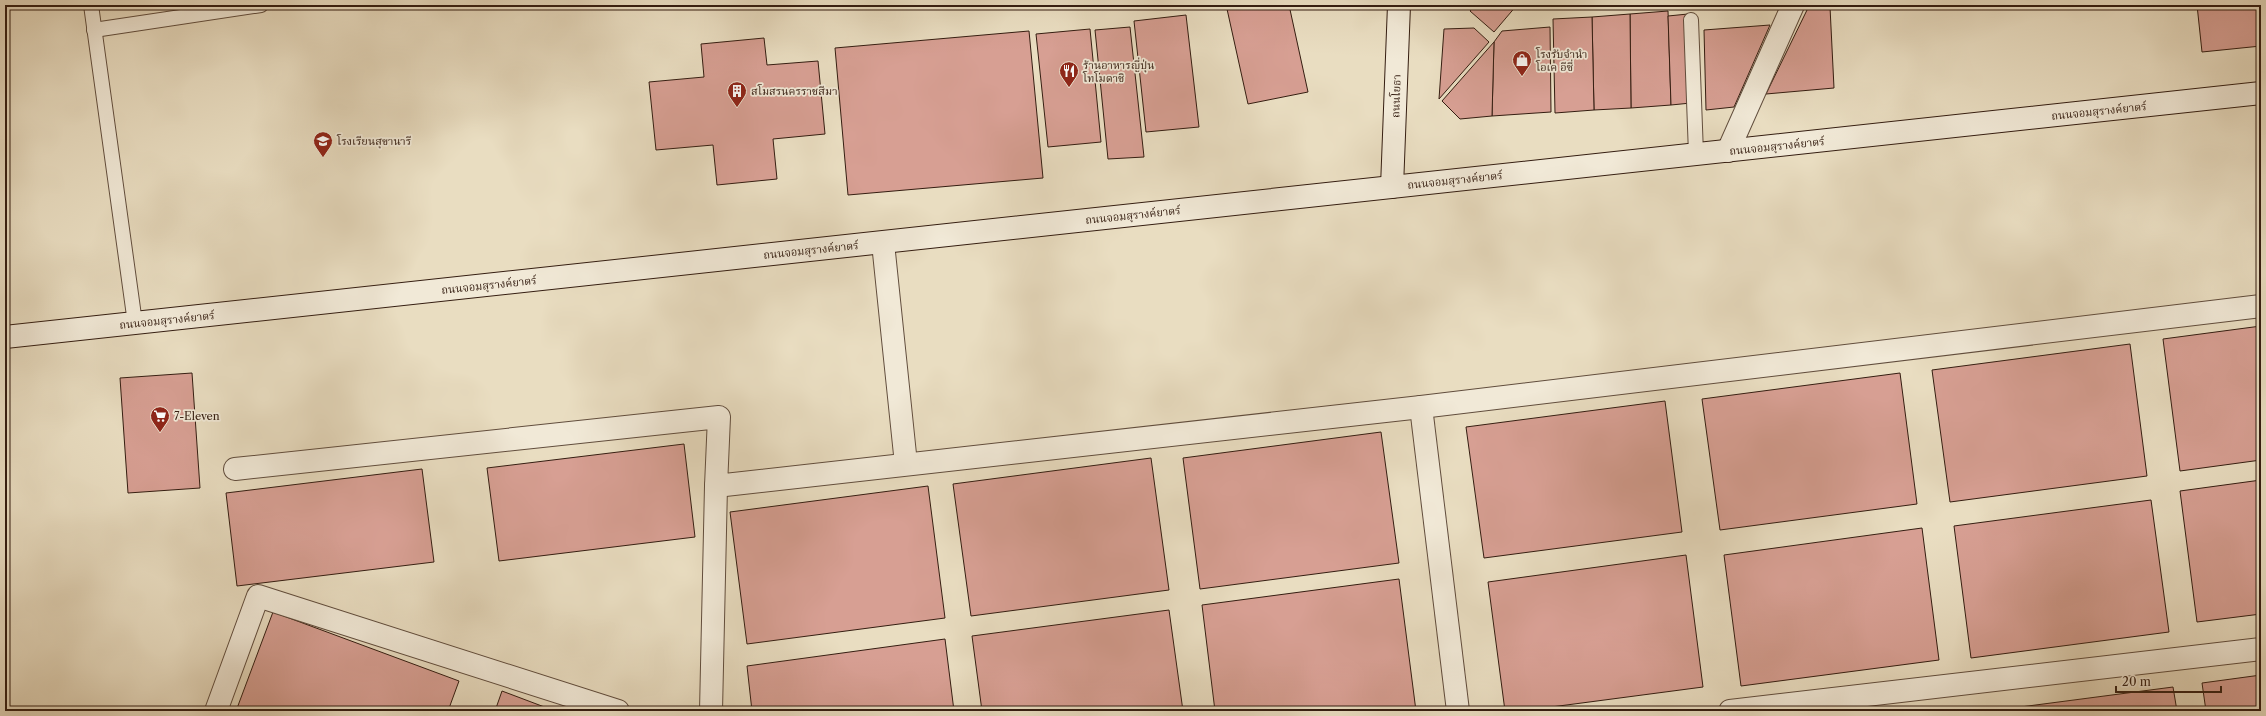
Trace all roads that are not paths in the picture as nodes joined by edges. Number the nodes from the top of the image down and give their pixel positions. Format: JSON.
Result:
{"nodes":[{"id":1,"x":91,"y":5,"type":"edge"},
{"id":2,"x":261,"y":5,"type":"edge"},
{"id":3,"x":1399,"y":5,"type":"edge"},
{"id":4,"x":1793,"y":5,"type":"edge"},
{"id":5,"x":1691,"y":20,"type":"dead end"},
{"id":6,"x":94,"y":30,"type":"junction"},
{"id":7,"x":2261,"y":93,"type":"edge"},
{"id":8,"x":1728,"y":151,"type":"junction"},
{"id":9,"x":1696,"y":154,"type":"junction"},
{"id":10,"x":1392,"y":187,"type":"junction"},
{"id":11,"x":883,"y":243,"type":"junction"},
{"id":12,"x":2261,"y":306,"type":"edge"},
{"id":13,"x":135,"y":323,"type":"junction"},
{"id":14,"x":5,"y":337,"type":"edge"},
{"id":15,"x":1421,"y":407,"type":"junction"},
{"id":16,"x":906,"y":464,"type":"junction"},
{"id":17,"x":235,"y":469,"type":"dead end"},
{"id":18,"x":716,"y":486,"type":"junction"},
{"id":19,"x":2261,"y":649,"type":"edge"},
{"id":20,"x":216,"y":711,"type":"edge"},
{"id":21,"x":618,"y":711,"type":"edge"},
{"id":22,"x":711,"y":711,"type":"edge"},
{"id":23,"x":1458,"y":711,"type":"edge"},
{"id":24,"x":1730,"y":711,"type":"edge"}],
"edges":[{"from":1,"to":6,"type":"lane"},
{"from":2,"to":6,"type":"lane"},
{"from":3,"to":10,"type":"street","name":"ถนนโยธา"},
{"from":4,"to":8,"type":"street"},
{"from":5,"to":9,"type":"lane"},
{"from":6,"to":13,"type":"lane"},
{"from":7,"to":8,"type":"street","name":"ถนนจอมสุรางค์ยาตร์"},
{"from":8,"to":9,"type":"street","name":"ถนนจอมสุรางค์ยาตร์"},
{"from":9,"to":10,"type":"street","name":"ถนนจอมสุรางค์ยาตร์"},
{"from":10,"to":11,"type":"street","name":"ถนนจอมสุรางค์ยาตร์"},
{"from":11,"to":13,"type":"street","name":"ถนนจอมสุรางค์ยาตร์"},
{"from":11,"to":16,"type":"street"},
{"from":12,"to":15,"type":"street"},
{"from":13,"to":14,"type":"street","name":"ถนนจอมสุรางค์ยาตร์"},
{"from":15,"to":16,"type":"street"},
{"from":15,"to":23,"type":"street"},
{"from":16,"to":18,"type":"street"},
{"from":17,"to":18,"type":"street"},
{"from":18,"to":22,"type":"street"},
{"from":19,"to":24,"type":"street"},
{"from":20,"to":21,"type":"street"}]}
